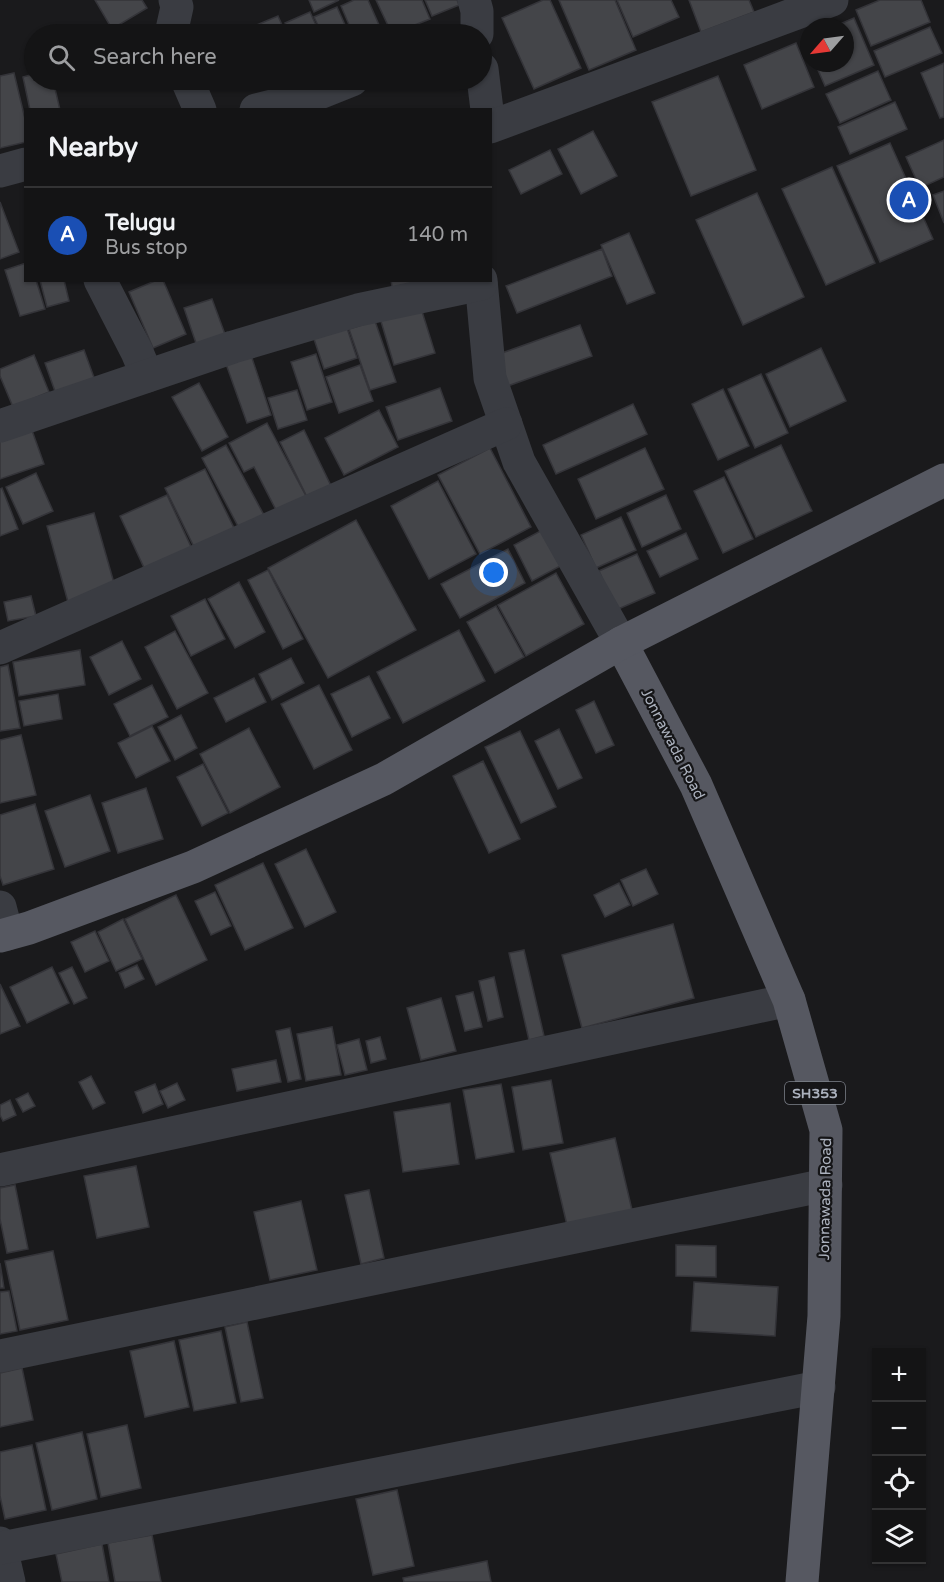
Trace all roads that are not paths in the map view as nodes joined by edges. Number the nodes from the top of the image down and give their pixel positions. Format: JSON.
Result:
{"nodes":[{"id":1,"x":175,"y":0,"type":"edge"},
{"id":2,"x":832,"y":0,"type":"edge"},
{"id":3,"x":173,"y":24,"type":"edge"},
{"id":4,"x":191,"y":90,"type":"edge"},
{"id":5,"x":327,"y":90,"type":"edge"},
{"id":6,"x":485,"y":90,"type":"edge"},
{"id":7,"x":199,"y":108,"type":"edge"},
{"id":8,"x":264,"y":108,"type":"edge"},
{"id":9,"x":487,"y":108,"type":"edge"},
{"id":10,"x":492,"y":126,"type":"edge"},
{"id":11,"x":24,"y":165,"type":"edge"},
{"id":12,"x":0,"y":171,"type":"edge"},
{"id":13,"x":101,"y":282,"type":"edge"},
{"id":14,"x":481,"y":282,"type":"edge"},
{"id":15,"x":147,"y":376,"type":"junction"},
{"id":16,"x":506,"y":424,"type":"junction"},
{"id":17,"x":0,"y":426,"type":"edge"},
{"id":18,"x":944,"y":480,"type":"edge"},
{"id":19,"x":621,"y":643,"type":"junction"},
{"id":20,"x":0,"y":648,"type":"edge"},
{"id":21,"x":2,"y":926,"type":"edge"},
{"id":22,"x":789,"y":1000,"type":"junction"},
{"id":23,"x":0,"y":1170,"type":"edge"},
{"id":24,"x":826,"y":1185,"type":"junction"},
{"id":25,"x":0,"y":1356,"type":"edge"},
{"id":26,"x":819,"y":1387,"type":"junction"},
{"id":27,"x":0,"y":1543,"type":"edge"},
{"id":28,"x":1,"y":1548,"type":"edge"},
{"id":29,"x":9,"y":1582,"type":"edge"},
{"id":30,"x":802,"y":1582,"type":"edge"}],
"edges":[{"from":1,"to":3,"type":"street"},
{"from":2,"to":10,"type":"street"},
{"from":4,"to":7,"type":"street"},
{"from":5,"to":8,"type":"street"},
{"from":6,"to":9,"type":"street"},
{"from":11,"to":12,"type":"street"},
{"from":13,"to":15,"type":"street"},
{"from":14,"to":15,"type":"street"},
{"from":14,"to":16,"type":"street"},
{"from":15,"to":17,"type":"street"},
{"from":16,"to":19,"type":"street"},
{"from":16,"to":20,"type":"street"},
{"from":18,"to":19,"type":"main road"},
{"from":19,"to":21,"type":"main road"},
{"from":19,"to":22,"type":"main road","name":"Jonnawada Road","number":"SH353"},
{"from":22,"to":23,"type":"street"},
{"from":22,"to":24,"type":"main road","name":"Jonnawada Road","number":"SH353"},
{"from":24,"to":25,"type":"street"},
{"from":24,"to":26,"type":"main road","name":"Jonnawada Road","number":"SH353"},
{"from":26,"to":28,"type":"street"},
{"from":26,"to":30,"type":"main road","name":"Jonnawada Road","number":"SH353"},
{"from":27,"to":28,"type":"street"},
{"from":28,"to":29,"type":"street"}]}
